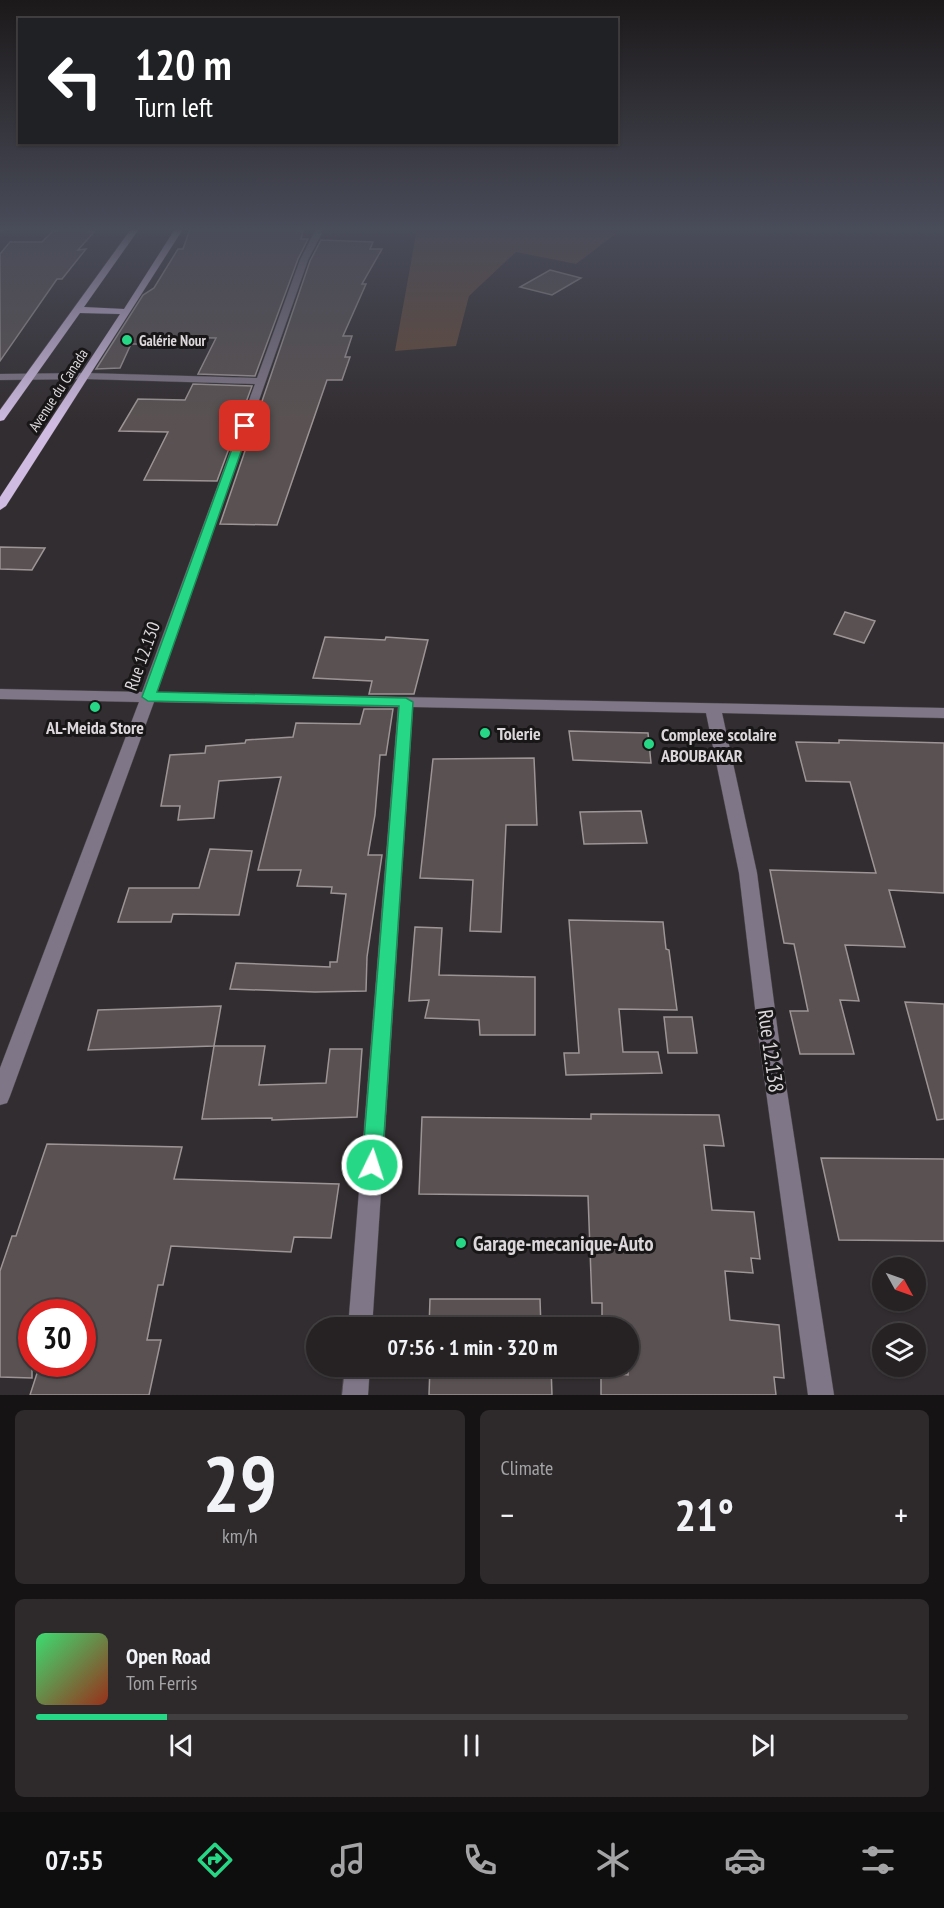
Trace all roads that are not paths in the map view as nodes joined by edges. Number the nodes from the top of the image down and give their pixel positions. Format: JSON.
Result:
{"nodes":[{"id":1,"x":89,"y":294,"type":"edge"},
{"id":2,"x":138,"y":294,"type":"edge"},
{"id":3,"x":292,"y":294,"type":"edge"},
{"id":4,"x":78,"y":310,"type":"junction"},
{"id":5,"x":127,"y":312,"type":"junction"},
{"id":6,"x":0,"y":376,"type":"edge"},
{"id":7,"x":31,"y":376,"type":"junction"},
{"id":8,"x":86,"y":376,"type":"junction"},
{"id":9,"x":261,"y":381,"type":"junction"},
{"id":10,"x":0,"y":418,"type":"edge"},
{"id":11,"x":0,"y":506,"type":"edge"},
{"id":12,"x":0,"y":694,"type":"edge"},
{"id":13,"x":148,"y":697,"type":"junction"},
{"id":14,"x":406,"y":702,"type":"junction"},
{"id":15,"x":713,"y":708,"type":"junction"},
{"id":16,"x":944,"y":713,"type":"edge"},
{"id":17,"x":0,"y":1096,"type":"edge"},
{"id":18,"x":361,"y":1317,"type":"edge"},
{"id":19,"x":357,"y":1377,"type":"edge"},
{"id":20,"x":356,"y":1395,"type":"edge"},
{"id":21,"x":821,"y":1395,"type":"edge"}],
"edges":[{"from":1,"to":4,"type":"main road","name":"Avenue du Canada"},
{"from":2,"to":5,"type":"main road","name":"Avenue du Canada"},
{"from":3,"to":9,"type":"street","name":"Rue 12.130"},
{"from":4,"to":5,"type":"main road"},
{"from":4,"to":7,"type":"main road","name":"Avenue du Canada"},
{"from":5,"to":8,"type":"main road","name":"Avenue du Canada"},
{"from":6,"to":7,"type":"street"},
{"from":7,"to":8,"type":"street"},
{"from":7,"to":10,"type":"main road","name":"Avenue du Canada"},
{"from":8,"to":9,"type":"street"},
{"from":8,"to":11,"type":"main road","name":"Avenue du Canada"},
{"from":9,"to":13,"type":"street","name":"Rue 12.130"},
{"from":12,"to":13,"type":"street"},
{"from":13,"to":14,"type":"street"},
{"from":13,"to":17,"type":"street","name":"Rue 12.130"},
{"from":14,"to":15,"type":"street"},
{"from":14,"to":18,"type":"street"},
{"from":15,"to":16,"type":"street"},
{"from":15,"to":21,"type":"street","name":"Rue 12.138"},
{"from":19,"to":20,"type":"street"}]}
